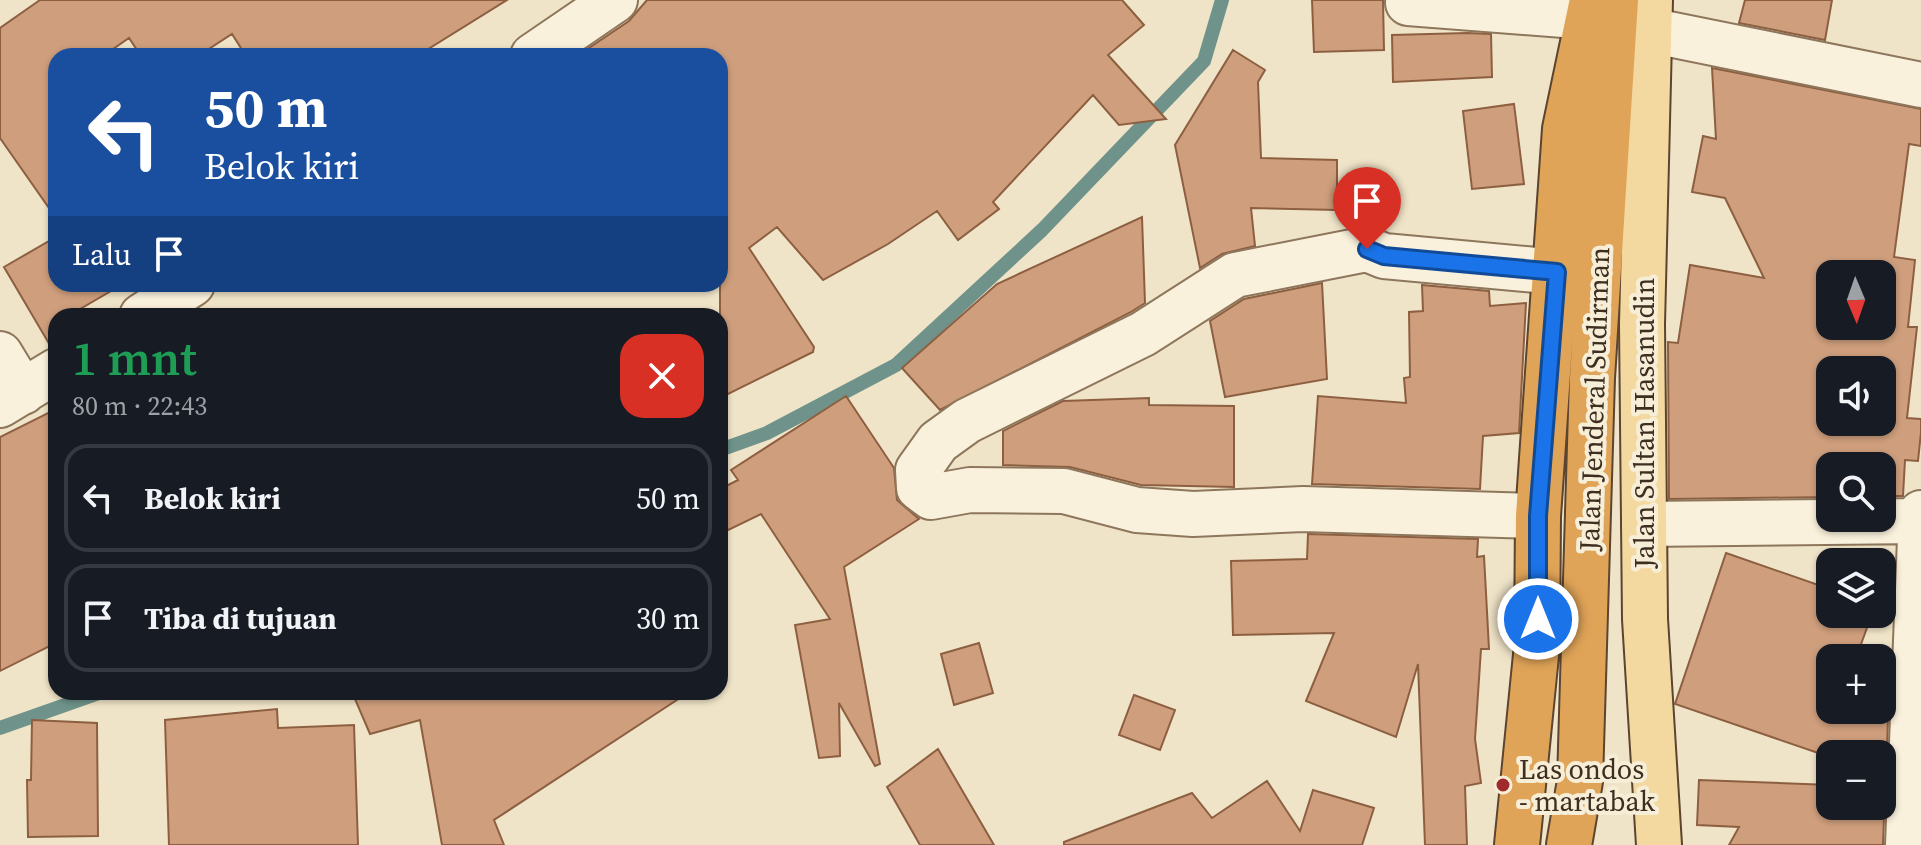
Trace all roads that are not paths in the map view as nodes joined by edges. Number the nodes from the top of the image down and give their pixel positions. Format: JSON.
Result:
{"nodes":[{"id":1,"x":615,"y":0,"type":"edge"},
{"id":2,"x":1408,"y":3,"type":"dead end"},
{"id":3,"x":1599,"y":6,"type":"edge"},
{"id":4,"x":1649,"y":15,"type":"edge"},
{"id":5,"x":545,"y":48,"type":"edge"},
{"id":6,"x":1921,"y":85,"type":"edge"},
{"id":7,"x":1557,"y":272,"type":"junction"},
{"id":8,"x":180,"y":292,"type":"edge"},
{"id":9,"x":154,"y":308,"type":"edge"},
{"id":10,"x":0,"y":354,"type":"edge"},
{"id":11,"x":26,"y":389,"type":"edge"},
{"id":12,"x":1921,"y":513,"type":"edge"},
{"id":13,"x":1538,"y":516,"type":"junction"},
{"id":14,"x":1921,"y":521,"type":"edge"},
{"id":15,"x":1644,"y":524,"type":"junction"},
{"id":16,"x":1589,"y":525,"type":"junction"},
{"id":17,"x":1917,"y":752,"type":"edge"},
{"id":18,"x":1517,"y":845,"type":"edge"},
{"id":19,"x":1569,"y":845,"type":"edge"},
{"id":20,"x":1659,"y":845,"type":"edge"},
{"id":21,"x":1908,"y":845,"type":"edge"}],
"edges":[{"from":1,"to":5,"type":"street"},
{"from":2,"to":3,"type":"street"},
{"from":3,"to":7,"type":"highway","name":"Jalan Jenderal Sudirman"},
{"from":3,"to":16,"type":"highway","name":"Jalan Jenderal Sudirman"},
{"from":4,"to":6,"type":"street"},
{"from":4,"to":15,"type":"main road","name":"Jalan Sultan Hasanudin"},
{"from":7,"to":13,"type":"highway","name":"Jalan Jenderal Sudirman"},
{"from":7,"to":13,"type":"street"},
{"from":8,"to":9,"type":"street"},
{"from":10,"to":11,"type":"street"},
{"from":12,"to":14,"type":"street"},
{"from":13,"to":16,"type":"highway"},
{"from":13,"to":18,"type":"highway","name":"Jalan Jenderal Sudirman"},
{"from":14,"to":15,"type":"street"},
{"from":14,"to":17,"type":"street"},
{"from":15,"to":20,"type":"main road","name":"Jalan Sultan Hasanudin"},
{"from":16,"to":19,"type":"highway","name":"Jalan Jenderal Sudirman"},
{"from":17,"to":21,"type":"street"}]}
